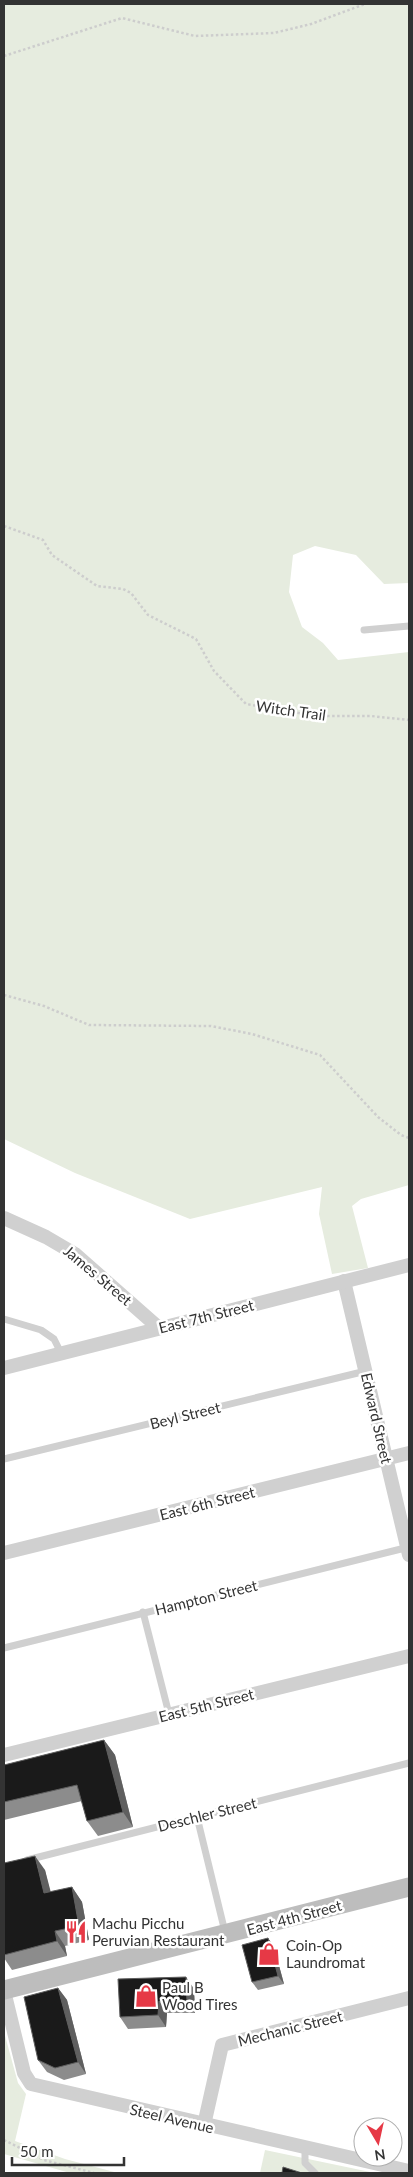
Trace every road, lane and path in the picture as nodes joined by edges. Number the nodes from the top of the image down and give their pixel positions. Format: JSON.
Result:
{"nodes":[{"id":1,"x":365,"y":4,"type":"edge"},
{"id":2,"x":4,"y":56,"type":"edge"},
{"id":3,"x":4,"y":526,"type":"edge"},
{"id":4,"x":409,"y":626,"type":"edge"},
{"id":5,"x":364,"y":630,"type":"dead end"},
{"id":6,"x":409,"y":720,"type":"edge"},
{"id":7,"x":4,"y":995,"type":"edge"},
{"id":8,"x":409,"y":1138,"type":"edge"},
{"id":9,"x":4,"y":1218,"type":"edge"},
{"id":10,"x":409,"y":1265,"type":"edge"},
{"id":11,"x":344,"y":1281,"type":"junction"},
{"id":12,"x":4,"y":1318,"type":"edge"},
{"id":13,"x":158,"y":1328,"type":"junction"},
{"id":14,"x":61,"y":1353,"type":"junction"},
{"id":15,"x":4,"y":1368,"type":"edge"},
{"id":16,"x":366,"y":1371,"type":"junction"},
{"id":17,"x":409,"y":1453,"type":"edge"},
{"id":18,"x":386,"y":1458,"type":"junction"},
{"id":19,"x":4,"y":1459,"type":"edge"},
{"id":20,"x":409,"y":1550,"type":"edge"},
{"id":21,"x":4,"y":1553,"type":"edge"},
{"id":22,"x":143,"y":1612,"type":"junction"},
{"id":23,"x":4,"y":1648,"type":"edge"},
{"id":24,"x":409,"y":1656,"type":"edge"},
{"id":25,"x":169,"y":1714,"type":"junction"},
{"id":26,"x":4,"y":1754,"type":"edge"},
{"id":27,"x":409,"y":1764,"type":"edge"},
{"id":28,"x":197,"y":1817,"type":"junction"},
{"id":29,"x":23,"y":1860,"type":"edge"},
{"id":30,"x":409,"y":1887,"type":"edge"},
{"id":31,"x":226,"y":1935,"type":"junction"},
{"id":32,"x":4,"y":1990,"type":"edge"},
{"id":33,"x":409,"y":1998,"type":"edge"},
{"id":34,"x":204,"y":2125,"type":"junction"},
{"id":35,"x":4,"y":2140,"type":"edge"},
{"id":36,"x":305,"y":2148,"type":"junction"},
{"id":37,"x":409,"y":2171,"type":"edge"},
{"id":38,"x":94,"y":2173,"type":"edge"},
{"id":39,"x":315,"y":2173,"type":"edge"}],
"edges":[{"from":1,"to":2,"type":"path"},
{"from":3,"to":6,"type":"path","name":"Witch Trail"},
{"from":4,"to":5,"type":"lane"},
{"from":7,"to":8,"type":"path"},
{"from":9,"to":13,"type":"street","name":"James Street"},
{"from":10,"to":11,"type":"street","name":"East 7th Street"},
{"from":11,"to":13,"type":"street","name":"East 7th Street"},
{"from":11,"to":16,"type":"street","name":"Edward Street"},
{"from":12,"to":14,"type":"lane"},
{"from":13,"to":14,"type":"street","name":"East 7th Street"},
{"from":14,"to":15,"type":"street","name":"East 7th Street"},
{"from":16,"to":18,"type":"street","name":"Edward Street"},
{"from":16,"to":19,"type":"lane","name":"Beyl Street"},
{"from":17,"to":18,"type":"street","name":"East 6th Street"},
{"from":18,"to":20,"type":"street","name":"Edward Street"},
{"from":18,"to":21,"type":"street","name":"East 6th Street"},
{"from":20,"to":22,"type":"lane","name":"Hampton Street"},
{"from":22,"to":23,"type":"lane","name":"Hampton Street"},
{"from":22,"to":25,"type":"lane"},
{"from":24,"to":25,"type":"street","name":"East 5th Street"},
{"from":25,"to":26,"type":"street","name":"East 5th Street"},
{"from":27,"to":28,"type":"lane","name":"Deschler Street"},
{"from":28,"to":29,"type":"lane","name":"Deschler Street"},
{"from":28,"to":31,"type":"lane"},
{"from":30,"to":31,"type":"main road","name":"East 4th Street"},
{"from":31,"to":32,"type":"main road","name":"East 4th Street"},
{"from":32,"to":34,"type":"street","name":"Steel Avenue"},
{"from":33,"to":34,"type":"street","name":"Mechanic Street"},
{"from":34,"to":36,"type":"street","name":"Steel Avenue"},
{"from":35,"to":38,"type":"path"},
{"from":36,"to":37,"type":"street","name":"Steel Avenue"},
{"from":36,"to":39,"type":"lane"}]}
